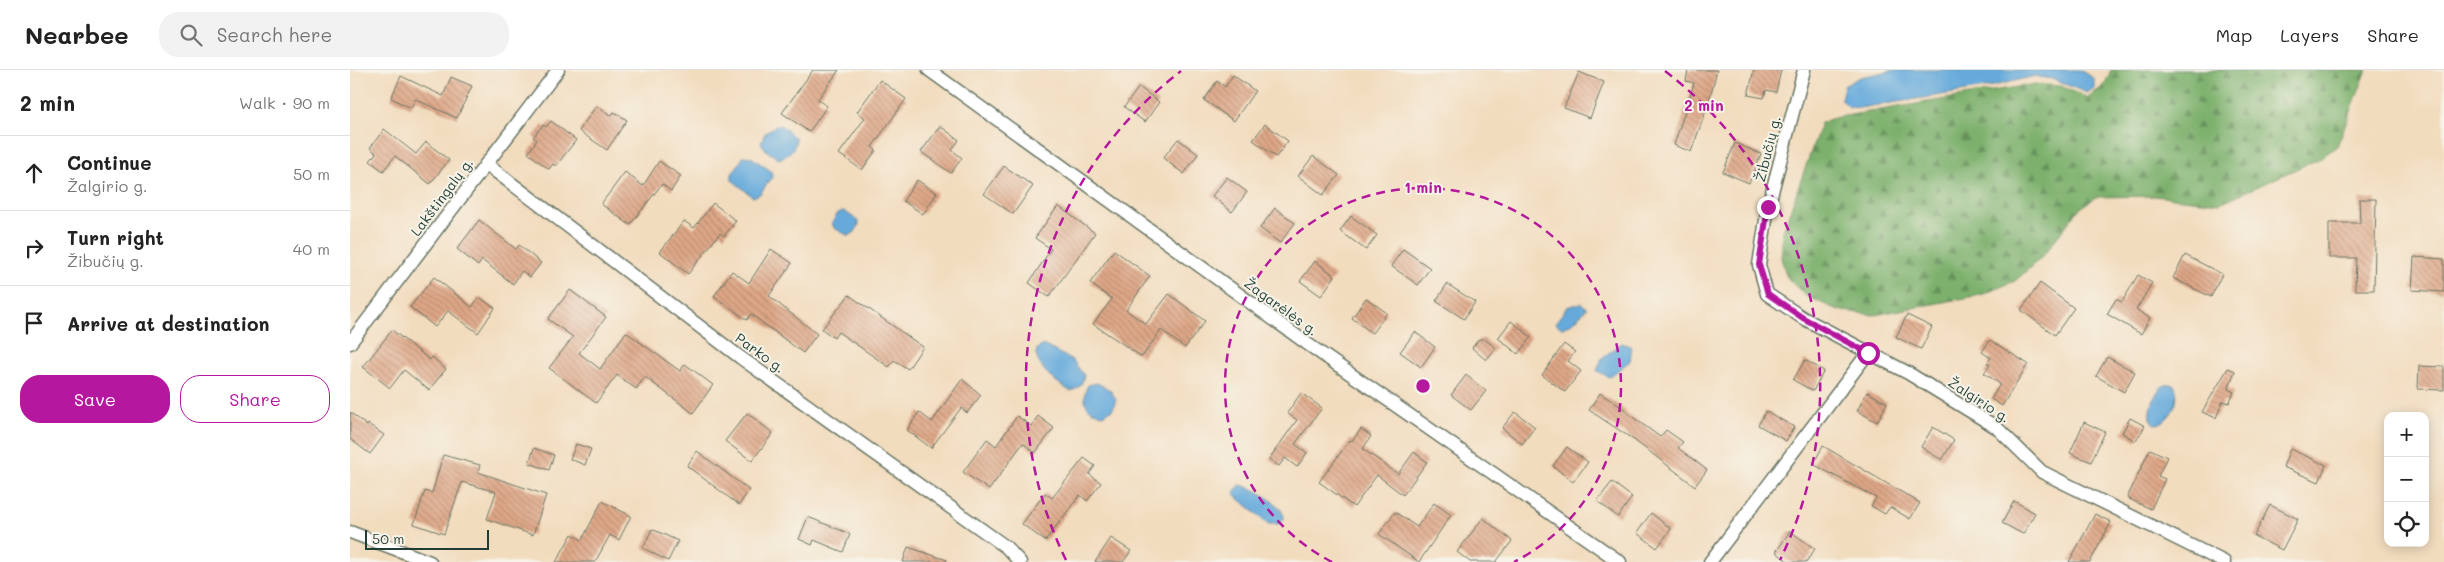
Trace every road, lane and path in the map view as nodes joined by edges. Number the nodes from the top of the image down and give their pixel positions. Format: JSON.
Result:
{"nodes":[{"id":1,"x":558,"y":70,"type":"edge"},
{"id":2,"x":929,"y":70,"type":"edge"},
{"id":3,"x":1804,"y":70,"type":"edge"},
{"id":4,"x":486,"y":164,"type":"junction"},
{"id":5,"x":1768,"y":294,"type":"joint"},
{"id":6,"x":350,"y":343,"type":"edge"},
{"id":7,"x":1868,"y":353,"type":"junction"},
{"id":8,"x":350,"y":532,"type":"edge"},
{"id":9,"x":430,"y":562,"type":"edge"},
{"id":10,"x":1020,"y":562,"type":"edge"},
{"id":11,"x":1620,"y":562,"type":"edge"},
{"id":12,"x":1710,"y":562,"type":"edge"},
{"id":13,"x":2224,"y":562,"type":"edge"}],
"edges":[{"from":1,"to":4,"type":"street","name":"Lakštingalų g."},
{"from":2,"to":11,"type":"street","name":"Žagarėlės g."},
{"from":3,"to":5,"type":"street","name":"Žibučių g."},
{"from":4,"to":6,"type":"street","name":"Lakštingalų g."},
{"from":4,"to":10,"type":"street","name":"Parko g."},
{"from":5,"to":7,"type":"street","name":"Žalgirio g."},
{"from":7,"to":12,"type":"street"},
{"from":7,"to":13,"type":"street","name":"Žalgirio g."},
{"from":8,"to":9,"type":"street"}]}
